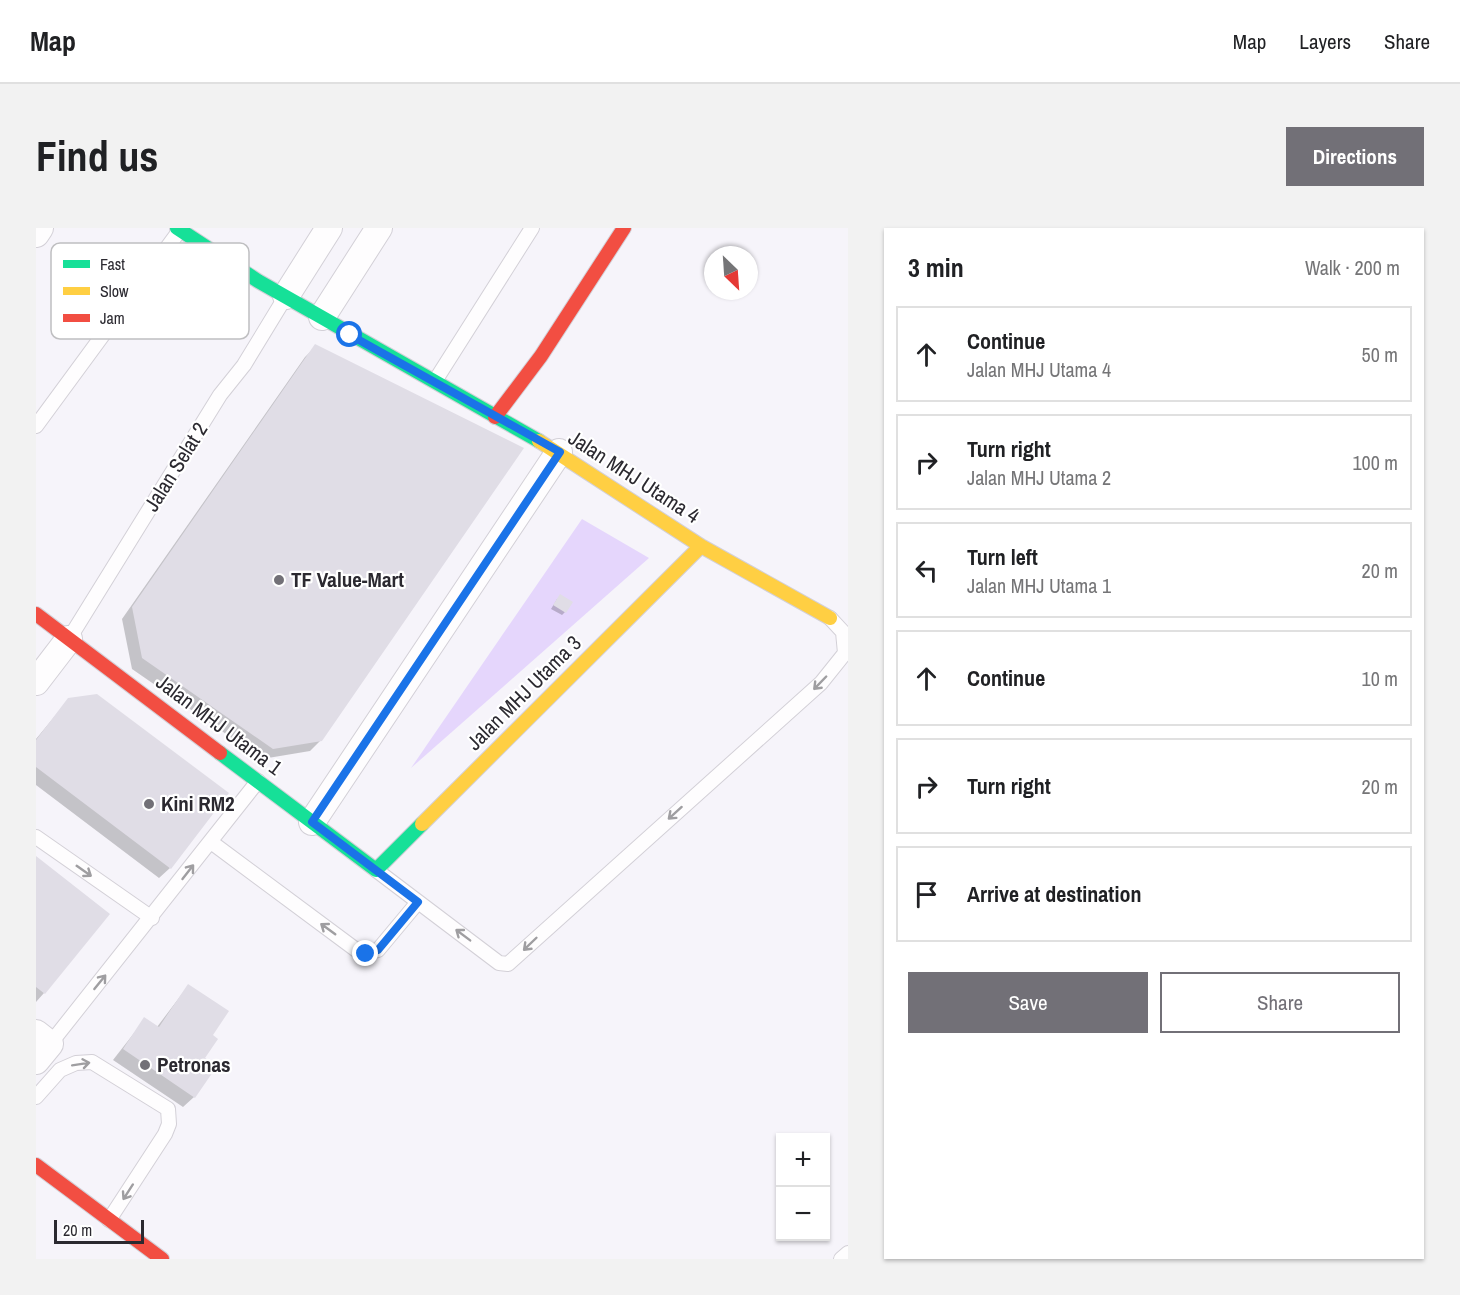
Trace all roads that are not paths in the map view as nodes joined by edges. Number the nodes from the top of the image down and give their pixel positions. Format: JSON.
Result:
{"nodes":[{"id":1,"x":40,"y":228,"type":"edge"},
{"id":2,"x":329,"y":228,"type":"edge"},
{"id":3,"x":379,"y":228,"type":"edge"},
{"id":4,"x":532,"y":228,"type":"edge"},
{"id":5,"x":624,"y":228,"type":"edge"},
{"id":6,"x":179,"y":229,"type":"edge"},
{"id":7,"x":36,"y":234,"type":"edge"},
{"id":8,"x":169,"y":243,"type":"edge"},
{"id":9,"x":200,"y":243,"type":"edge"},
{"id":10,"x":249,"y":276,"type":"edge"},
{"id":11,"x":286,"y":296,"type":"junction"},
{"id":12,"x":322,"y":317,"type":"junction"},
{"id":13,"x":99,"y":339,"type":"edge"},
{"id":14,"x":434,"y":381,"type":"junction"},
{"id":15,"x":495,"y":417,"type":"junction"},
{"id":16,"x":36,"y":426,"type":"edge"},
{"id":17,"x":560,"y":452,"type":"junction"},
{"id":18,"x":701,"y":546,"type":"junction"},
{"id":19,"x":36,"y":614,"type":"edge"},
{"id":20,"x":830,"y":618,"type":"joint"},
{"id":21,"x":69,"y":639,"type":"junction"},
{"id":22,"x":36,"y":682,"type":"edge"},
{"id":23,"x":258,"y":781,"type":"junction"},
{"id":24,"x":312,"y":822,"type":"junction"},
{"id":25,"x":36,"y":837,"type":"edge"},
{"id":26,"x":211,"y":842,"type":"junction"},
{"id":27,"x":376,"y":870,"type":"junction"},
{"id":28,"x":418,"y":902,"type":"junction"},
{"id":29,"x":152,"y":918,"type":"junction"},
{"id":30,"x":41,"y":1046,"type":"edge"},
{"id":31,"x":36,"y":1097,"type":"edge"},
{"id":32,"x":36,"y":1165,"type":"edge"},
{"id":33,"x":109,"y":1220,"type":"junction"},
{"id":34,"x":848,"y":1253,"type":"edge"},
{"id":35,"x":162,"y":1259,"type":"edge"},
{"id":36,"x":841,"y":1259,"type":"edge"}],
"edges":[{"from":1,"to":7,"type":"street"},
{"from":2,"to":11,"type":"street"},
{"from":3,"to":12,"type":"street"},
{"from":4,"to":14,"type":"lane"},
{"from":5,"to":15,"type":"street"},
{"from":6,"to":8,"type":"lane"},
{"from":6,"to":9,"type":"street","name":"Jalan MHJ Utama 4"},
{"from":10,"to":11,"type":"street","name":"Jalan MHJ Utama 4"},
{"from":11,"to":12,"type":"street","name":"Jalan MHJ Utama 4"},
{"from":11,"to":21,"type":"lane","name":"Jalan Selat 2"},
{"from":12,"to":14,"type":"street","name":"Jalan MHJ Utama 4"},
{"from":13,"to":16,"type":"lane"},
{"from":14,"to":15,"type":"street","name":"Jalan MHJ Utama 4"},
{"from":15,"to":17,"type":"street","name":"Jalan MHJ Utama 4"},
{"from":17,"to":18,"type":"street","name":"Jalan MHJ Utama 4"},
{"from":17,"to":24,"type":"street"},
{"from":18,"to":20,"type":"street","name":"Jalan MHJ Utama 4"},
{"from":18,"to":27,"type":"street","name":"Jalan MHJ Utama 3"},
{"from":19,"to":21,"type":"street","name":"Jalan MHJ Utama 1"},
{"from":20,"to":28,"type":"lane","one_way":true},
{"from":21,"to":22,"type":"street"},
{"from":21,"to":23,"type":"street","name":"Jalan MHJ Utama 1"},
{"from":23,"to":24,"type":"street","name":"Jalan MHJ Utama 1"},
{"from":23,"to":26,"type":"lane"},
{"from":24,"to":27,"type":"street","name":"Jalan MHJ Utama 1"},
{"from":25,"to":29,"type":"lane","one_way":true},
{"from":28,"to":26,"type":"lane","one_way":true},
{"from":29,"to":26,"type":"lane","one_way":true},
{"from":27,"to":28,"type":"lane"},
{"from":30,"to":29,"type":"lane","one_way":true},
{"from":31,"to":33,"type":"lane","one_way":true},
{"from":32,"to":33,"type":"street"},
{"from":33,"to":35,"type":"street"},
{"from":34,"to":36,"type":"lane"}]}
